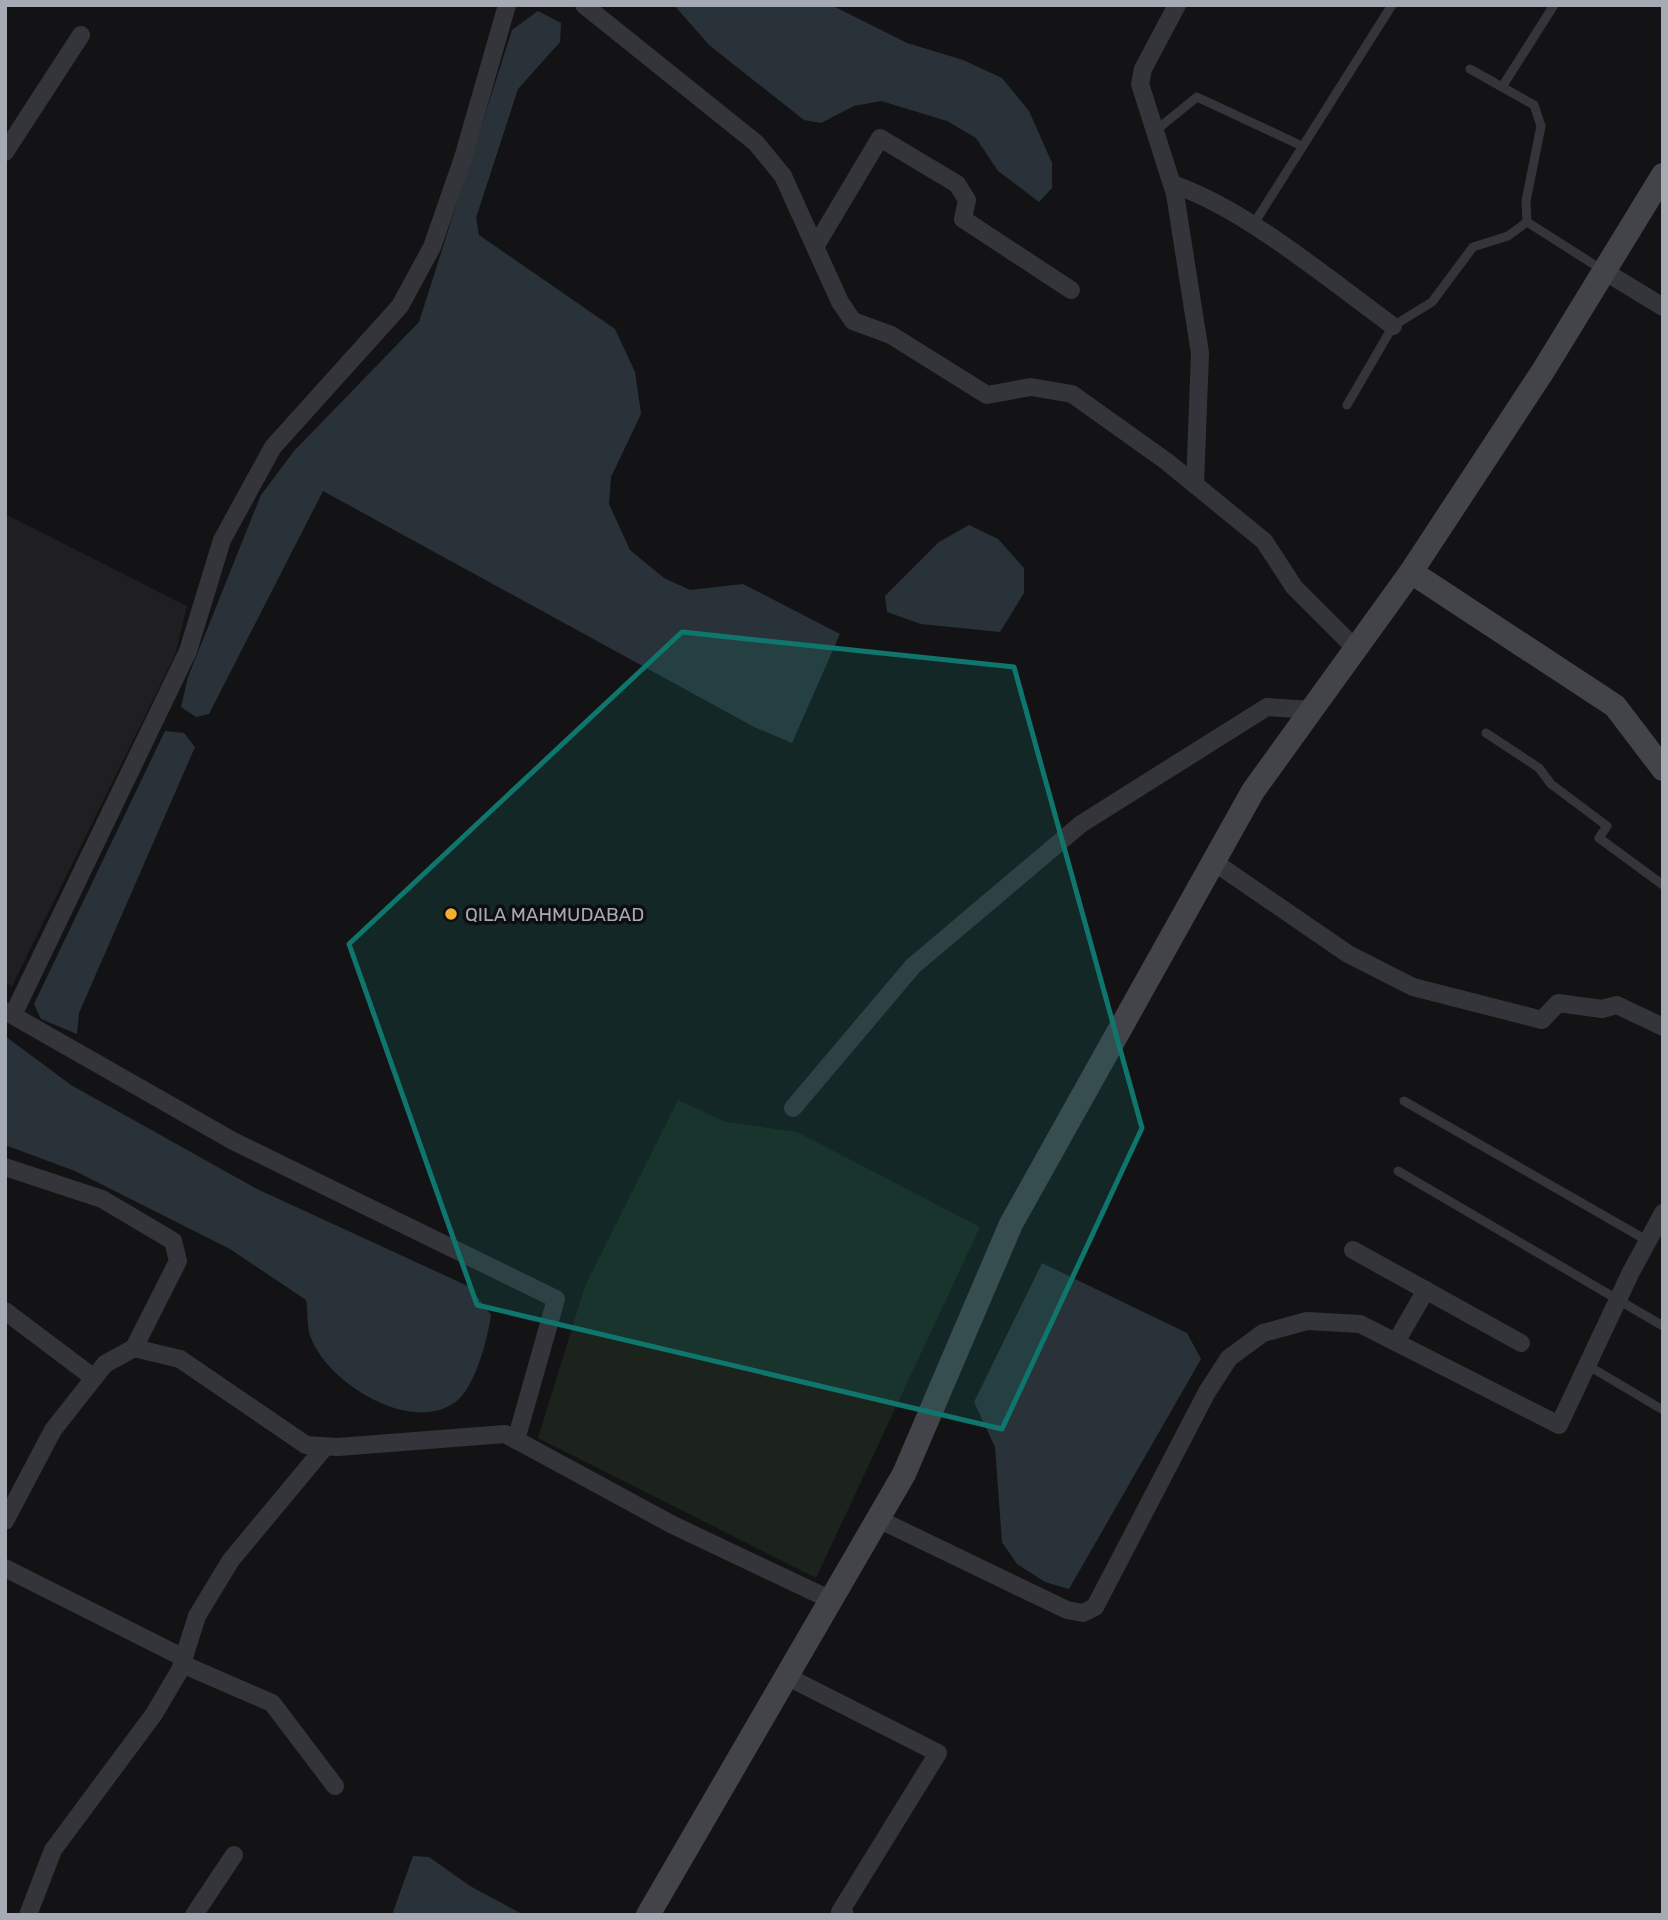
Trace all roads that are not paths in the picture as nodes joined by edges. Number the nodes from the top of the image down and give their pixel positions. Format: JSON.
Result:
{"nodes":[{"id":1,"x":507,"y":5,"type":"edge"},
{"id":2,"x":584,"y":5,"type":"edge"},
{"id":3,"x":1177,"y":5,"type":"edge"},
{"id":4,"x":1392,"y":5,"type":"edge"},
{"id":5,"x":1554,"y":5,"type":"edge"},
{"id":6,"x":81,"y":36,"type":"dead end"},
{"id":7,"x":1470,"y":69,"type":"dead end"},
{"id":8,"x":1502,"y":87,"type":"junction"},
{"id":9,"x":1155,"y":131,"type":"junction"},
{"id":10,"x":1302,"y":146,"type":"junction"},
{"id":11,"x":5,"y":152,"type":"edge"},
{"id":12,"x":1663,"y":175,"type":"edge"},
{"id":13,"x":1172,"y":184,"type":"junction"},
{"id":14,"x":1527,"y":222,"type":"junction"},
{"id":15,"x":1253,"y":227,"type":"junction"},
{"id":16,"x":815,"y":247,"type":"junction"},
{"id":17,"x":1604,"y":271,"type":"junction"},
{"id":18,"x":1071,"y":290,"type":"dead end"},
{"id":19,"x":1663,"y":307,"type":"edge"},
{"id":20,"x":1392,"y":326,"type":"junction"},
{"id":21,"x":1347,"y":405,"type":"dead end"},
{"id":22,"x":1195,"y":485,"type":"junction"},
{"id":23,"x":1411,"y":572,"type":"junction"},
{"id":24,"x":1356,"y":649,"type":"junction"},
{"id":25,"x":1311,"y":710,"type":"junction"},
{"id":26,"x":1486,"y":733,"type":"dead end"},
{"id":27,"x":1663,"y":769,"type":"edge"},
{"id":28,"x":1214,"y":862,"type":"junction"},
{"id":29,"x":1663,"y":885,"type":"edge"},
{"id":30,"x":9,"y":1013,"type":"edge"},
{"id":31,"x":1663,"y":1027,"type":"edge"},
{"id":32,"x":1404,"y":1101,"type":"dead end"},
{"id":33,"x":793,"y":1108,"type":"dead end"},
{"id":34,"x":5,"y":1167,"type":"edge"},
{"id":35,"x":1398,"y":1171,"type":"dead end"},
{"id":36,"x":1663,"y":1213,"type":"edge"},
{"id":37,"x":1655,"y":1235,"type":"edge"},
{"id":38,"x":1353,"y":1250,"type":"dead end"},
{"id":39,"x":1426,"y":1290,"type":"junction"},
{"id":40,"x":1618,"y":1300,"type":"junction"},
{"id":41,"x":5,"y":1311,"type":"edge"},
{"id":42,"x":1663,"y":1326,"type":"edge"},
{"id":43,"x":1396,"y":1342,"type":"junction"},
{"id":44,"x":1521,"y":1343,"type":"dead end"},
{"id":45,"x":134,"y":1348,"type":"junction"},
{"id":46,"x":1587,"y":1366,"type":"junction"},
{"id":47,"x":94,"y":1378,"type":"junction"},
{"id":48,"x":1663,"y":1410,"type":"edge"},
{"id":49,"x":516,"y":1440,"type":"junction"},
{"id":50,"x":325,"y":1447,"type":"junction"},
{"id":51,"x":878,"y":1519,"type":"junction"},
{"id":52,"x":5,"y":1521,"type":"edge"},
{"id":53,"x":5,"y":1568,"type":"edge"},
{"id":54,"x":831,"y":1600,"type":"junction"},
{"id":55,"x":183,"y":1661,"type":"junction"},
{"id":56,"x":786,"y":1676,"type":"junction"},
{"id":57,"x":335,"y":1786,"type":"dead end"},
{"id":58,"x":234,"y":1855,"type":"dead end"},
{"id":59,"x":27,"y":1915,"type":"edge"},
{"id":60,"x":194,"y":1915,"type":"edge"},
{"id":61,"x":648,"y":1915,"type":"edge"},
{"id":62,"x":845,"y":1915,"type":"edge"}],
"edges":[{"from":1,"to":30,"type":"street"},
{"from":2,"to":16,"type":"street"},
{"from":3,"to":9,"type":"street"},
{"from":4,"to":10,"type":"lane"},
{"from":5,"to":8,"type":"lane"},
{"from":6,"to":11,"type":"street"},
{"from":7,"to":8,"type":"lane"},
{"from":8,"to":14,"type":"lane"},
{"from":9,"to":10,"type":"lane"},
{"from":9,"to":13,"type":"street"},
{"from":10,"to":15,"type":"lane"},
{"from":12,"to":17,"type":"main road"},
{"from":13,"to":15,"type":"street"},
{"from":13,"to":22,"type":"street"},
{"from":14,"to":17,"type":"lane"},
{"from":14,"to":20,"type":"lane"},
{"from":15,"to":20,"type":"street"},
{"from":16,"to":18,"type":"street"},
{"from":16,"to":22,"type":"street"},
{"from":17,"to":19,"type":"street"},
{"from":17,"to":23,"type":"main road"},
{"from":20,"to":21,"type":"lane"},
{"from":22,"to":24,"type":"street"},
{"from":23,"to":24,"type":"main road"},
{"from":23,"to":27,"type":"main road"},
{"from":24,"to":25,"type":"main road"},
{"from":25,"to":28,"type":"main road"},
{"from":25,"to":33,"type":"street"},
{"from":26,"to":29,"type":"lane"},
{"from":28,"to":31,"type":"street"},
{"from":28,"to":51,"type":"main road"},
{"from":30,"to":49,"type":"street"},
{"from":32,"to":37,"type":"lane"},
{"from":34,"to":45,"type":"street"},
{"from":35,"to":40,"type":"lane"},
{"from":36,"to":37,"type":"street"},
{"from":37,"to":40,"type":"street"},
{"from":38,"to":39,"type":"street"},
{"from":39,"to":43,"type":"street"},
{"from":39,"to":44,"type":"street"},
{"from":40,"to":42,"type":"lane"},
{"from":40,"to":46,"type":"street"},
{"from":41,"to":47,"type":"street"},
{"from":43,"to":46,"type":"street"},
{"from":43,"to":51,"type":"street"},
{"from":45,"to":47,"type":"street"},
{"from":45,"to":50,"type":"street"},
{"from":46,"to":48,"type":"lane"},
{"from":47,"to":52,"type":"street"},
{"from":49,"to":50,"type":"street"},
{"from":49,"to":54,"type":"street"},
{"from":50,"to":55,"type":"street"},
{"from":51,"to":54,"type":"main road"},
{"from":53,"to":55,"type":"street"},
{"from":54,"to":56,"type":"main road"},
{"from":55,"to":57,"type":"street"},
{"from":55,"to":59,"type":"street"},
{"from":56,"to":61,"type":"main road"},
{"from":56,"to":62,"type":"street"},
{"from":58,"to":60,"type":"street"}]}
